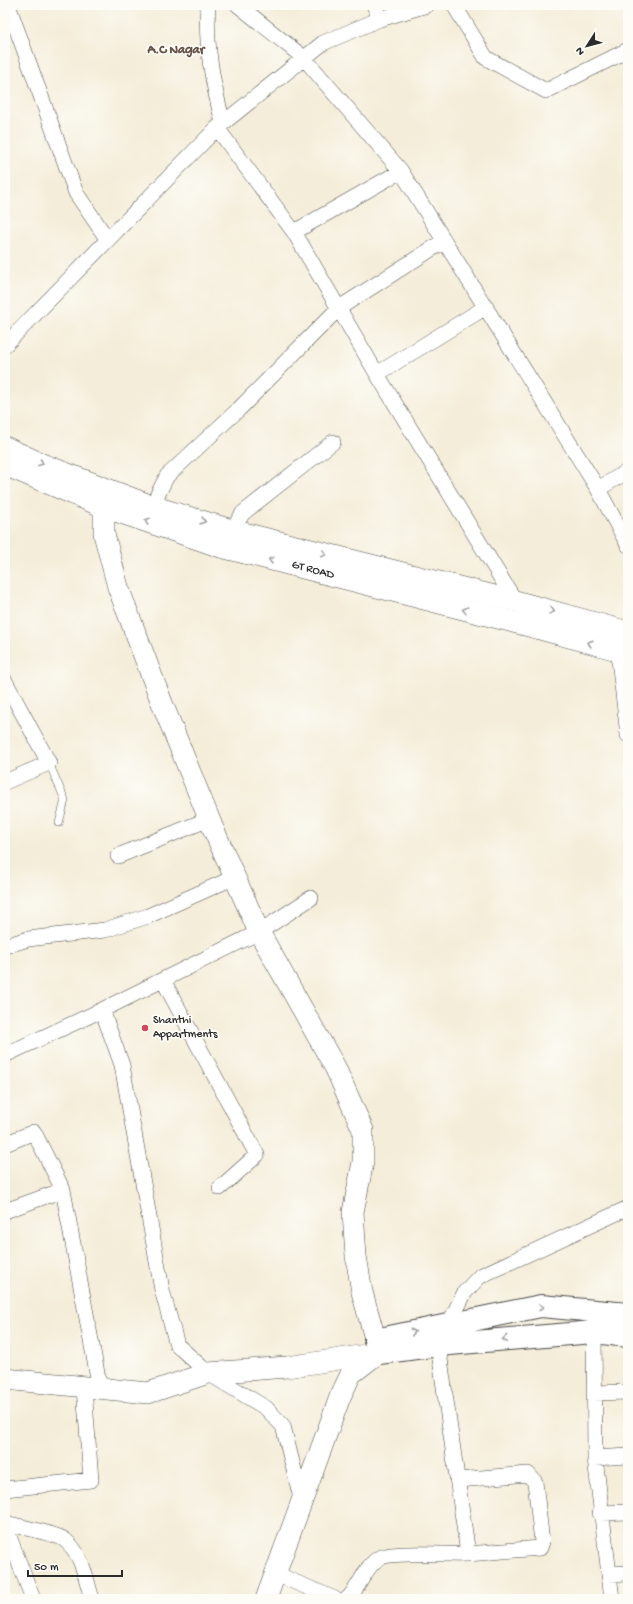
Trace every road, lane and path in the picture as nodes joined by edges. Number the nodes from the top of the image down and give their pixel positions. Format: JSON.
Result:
{"nodes":[{"id":1,"x":8,"y":5,"type":"edge"},
{"id":2,"x":208,"y":5,"type":"edge"},
{"id":3,"x":238,"y":5,"type":"edge"},
{"id":4,"x":374,"y":5,"type":"edge"},
{"id":5,"x":454,"y":5,"type":"edge"},
{"id":6,"x":419,"y":6,"type":"edge"},
{"id":7,"x":380,"y":19,"type":"junction"},
{"id":8,"x":628,"y":50,"type":"edge"},
{"id":9,"x":304,"y":58,"type":"junction"},
{"id":10,"x":220,"y":126,"type":"junction"},
{"id":11,"x":401,"y":171,"type":"junction"},
{"id":12,"x":294,"y":232,"type":"junction"},
{"id":13,"x":108,"y":240,"type":"junction"},
{"id":14,"x":444,"y":241,"type":"junction"},
{"id":15,"x":486,"y":307,"type":"junction"},
{"id":16,"x":339,"y":308,"type":"junction"},
{"id":17,"x":5,"y":345,"type":"edge"},
{"id":18,"x":377,"y":374,"type":"junction"},
{"id":19,"x":333,"y":442,"type":"dead end"},
{"id":20,"x":5,"y":447,"type":"edge"},
{"id":21,"x":5,"y":465,"type":"edge"},
{"id":22,"x":628,"y":471,"type":"edge"},
{"id":23,"x":598,"y":489,"type":"junction"},
{"id":24,"x":152,"y":506,"type":"junction"},
{"id":25,"x":104,"y":507,"type":"junction"},
{"id":26,"x":232,"y":530,"type":"junction"},
{"id":27,"x":628,"y":544,"type":"edge"},
{"id":28,"x":515,"y":601,"type":"junction"},
{"id":29,"x":626,"y":631,"type":"edge"},
{"id":30,"x":623,"y":652,"type":"edge"},
{"id":31,"x":5,"y":682,"type":"edge"},
{"id":32,"x":628,"y":735,"type":"edge"},
{"id":33,"x":49,"y":763,"type":"junction"},
{"id":34,"x":5,"y":782,"type":"edge"},
{"id":35,"x":209,"y":819,"type":"junction"},
{"id":36,"x":59,"y":823,"type":"dead end"},
{"id":37,"x":118,"y":856,"type":"dead end"},
{"id":38,"x":235,"y":877,"type":"junction"},
{"id":39,"x":311,"y":898,"type":"dead end"},
{"id":40,"x":259,"y":932,"type":"junction"},
{"id":41,"x":5,"y":946,"type":"edge"},
{"id":42,"x":163,"y":980,"type":"junction"},
{"id":43,"x":102,"y":1010,"type":"junction"},
{"id":44,"x":5,"y":1055,"type":"edge"},
{"id":45,"x":5,"y":1144,"type":"edge"},
{"id":46,"x":220,"y":1188,"type":"dead end"},
{"id":47,"x":63,"y":1190,"type":"junction"},
{"id":48,"x":628,"y":1208,"type":"edge"},
{"id":49,"x":5,"y":1211,"type":"edge"},
{"id":50,"x":628,"y":1314,"type":"edge"},
{"id":51,"x":448,"y":1324,"type":"junction"},
{"id":52,"x":594,"y":1332,"type":"junction"},
{"id":53,"x":628,"y":1336,"type":"edge"},
{"id":54,"x":438,"y":1345,"type":"junction"},
{"id":55,"x":377,"y":1346,"type":"junction"},
{"id":56,"x":208,"y":1373,"type":"junction"},
{"id":57,"x":5,"y":1379,"type":"edge"},
{"id":58,"x":92,"y":1389,"type":"junction"},
{"id":59,"x":628,"y":1392,"type":"edge"},
{"id":60,"x":594,"y":1393,"type":"junction"},
{"id":61,"x":628,"y":1456,"type":"edge"},
{"id":62,"x":594,"y":1458,"type":"junction"},
{"id":63,"x":458,"y":1480,"type":"junction"},
{"id":64,"x":5,"y":1490,"type":"edge"},
{"id":65,"x":302,"y":1503,"type":"junction"},
{"id":66,"x":628,"y":1512,"type":"edge"},
{"id":67,"x":600,"y":1513,"type":"junction"},
{"id":68,"x":5,"y":1525,"type":"edge"},
{"id":69,"x":468,"y":1554,"type":"junction"},
{"id":70,"x":628,"y":1572,"type":"edge"},
{"id":71,"x":276,"y":1574,"type":"junction"},
{"id":72,"x":609,"y":1574,"type":"junction"},
{"id":73,"x":33,"y":1599,"type":"edge"},
{"id":74,"x":92,"y":1599,"type":"edge"},
{"id":75,"x":266,"y":1599,"type":"edge"},
{"id":76,"x":335,"y":1599,"type":"edge"},
{"id":77,"x":347,"y":1599,"type":"edge"},
{"id":78,"x":612,"y":1599,"type":"edge"}],
"edges":[{"from":1,"to":13,"type":"street"},
{"from":2,"to":10,"type":"street"},
{"from":3,"to":9,"type":"street"},
{"from":4,"to":7,"type":"street"},
{"from":5,"to":8,"type":"street"},
{"from":6,"to":7,"type":"street"},
{"from":7,"to":9,"type":"street"},
{"from":9,"to":10,"type":"street"},
{"from":9,"to":11,"type":"street"},
{"from":10,"to":12,"type":"street"},
{"from":10,"to":13,"type":"street"},
{"from":11,"to":12,"type":"street"},
{"from":11,"to":14,"type":"street"},
{"from":12,"to":16,"type":"street"},
{"from":13,"to":17,"type":"street"},
{"from":14,"to":15,"type":"street"},
{"from":14,"to":16,"type":"street"},
{"from":15,"to":18,"type":"street"},
{"from":15,"to":23,"type":"street"},
{"from":16,"to":18,"type":"street"},
{"from":16,"to":24,"type":"street"},
{"from":18,"to":28,"type":"street"},
{"from":19,"to":26,"type":"street"},
{"from":20,"to":24,"type":"main road","one_way":true},
{"from":21,"to":25,"type":"main road","name":"GT ROAD"},
{"from":22,"to":23,"type":"street"},
{"from":23,"to":27,"type":"street"},
{"from":24,"to":26,"type":"main road","one_way":true},
{"from":30,"to":25,"type":"main road","name":"GT ROAD","one_way":true},
{"from":25,"to":35,"type":"main road"},
{"from":26,"to":28,"type":"main road","one_way":true},
{"from":28,"to":29,"type":"main road","one_way":true},
{"from":29,"to":30,"type":"street"},
{"from":30,"to":32,"type":"street"},
{"from":31,"to":33,"type":"street"},
{"from":33,"to":34,"type":"street"},
{"from":33,"to":36,"type":"lane"},
{"from":35,"to":37,"type":"street"},
{"from":35,"to":38,"type":"main road"},
{"from":38,"to":40,"type":"main road"},
{"from":38,"to":41,"type":"street"},
{"from":39,"to":40,"type":"street"},
{"from":40,"to":42,"type":"street"},
{"from":40,"to":55,"type":"main road"},
{"from":42,"to":43,"type":"street"},
{"from":42,"to":46,"type":"street"},
{"from":43,"to":44,"type":"street"},
{"from":43,"to":56,"type":"street"},
{"from":45,"to":47,"type":"street"},
{"from":47,"to":49,"type":"street"},
{"from":47,"to":58,"type":"street"},
{"from":48,"to":51,"type":"street"},
{"from":51,"to":50,"type":"main road","one_way":true},
{"from":51,"to":54,"type":"street"},
{"from":55,"to":51,"type":"main road","one_way":true},
{"from":52,"to":53,"type":"main road"},
{"from":52,"to":54,"type":"main road","one_way":true},
{"from":52,"to":60,"type":"street"},
{"from":54,"to":55,"type":"main road"},
{"from":54,"to":63,"type":"street"},
{"from":55,"to":56,"type":"main road"},
{"from":55,"to":65,"type":"main road"},
{"from":56,"to":58,"type":"main road"},
{"from":56,"to":65,"type":"street"},
{"from":57,"to":58,"type":"main road"},
{"from":58,"to":64,"type":"street"},
{"from":59,"to":60,"type":"street"},
{"from":60,"to":62,"type":"street"},
{"from":61,"to":62,"type":"street"},
{"from":62,"to":67,"type":"street"},
{"from":63,"to":69,"type":"street"},
{"from":63,"to":69,"type":"street"},
{"from":65,"to":71,"type":"main road"},
{"from":66,"to":67,"type":"street"},
{"from":67,"to":72,"type":"street"},
{"from":68,"to":73,"type":"street"},
{"from":68,"to":74,"type":"street"},
{"from":69,"to":77,"type":"street"},
{"from":70,"to":72,"type":"street"},
{"from":71,"to":75,"type":"main road"},
{"from":71,"to":76,"type":"street"},
{"from":72,"to":78,"type":"street"}]}
